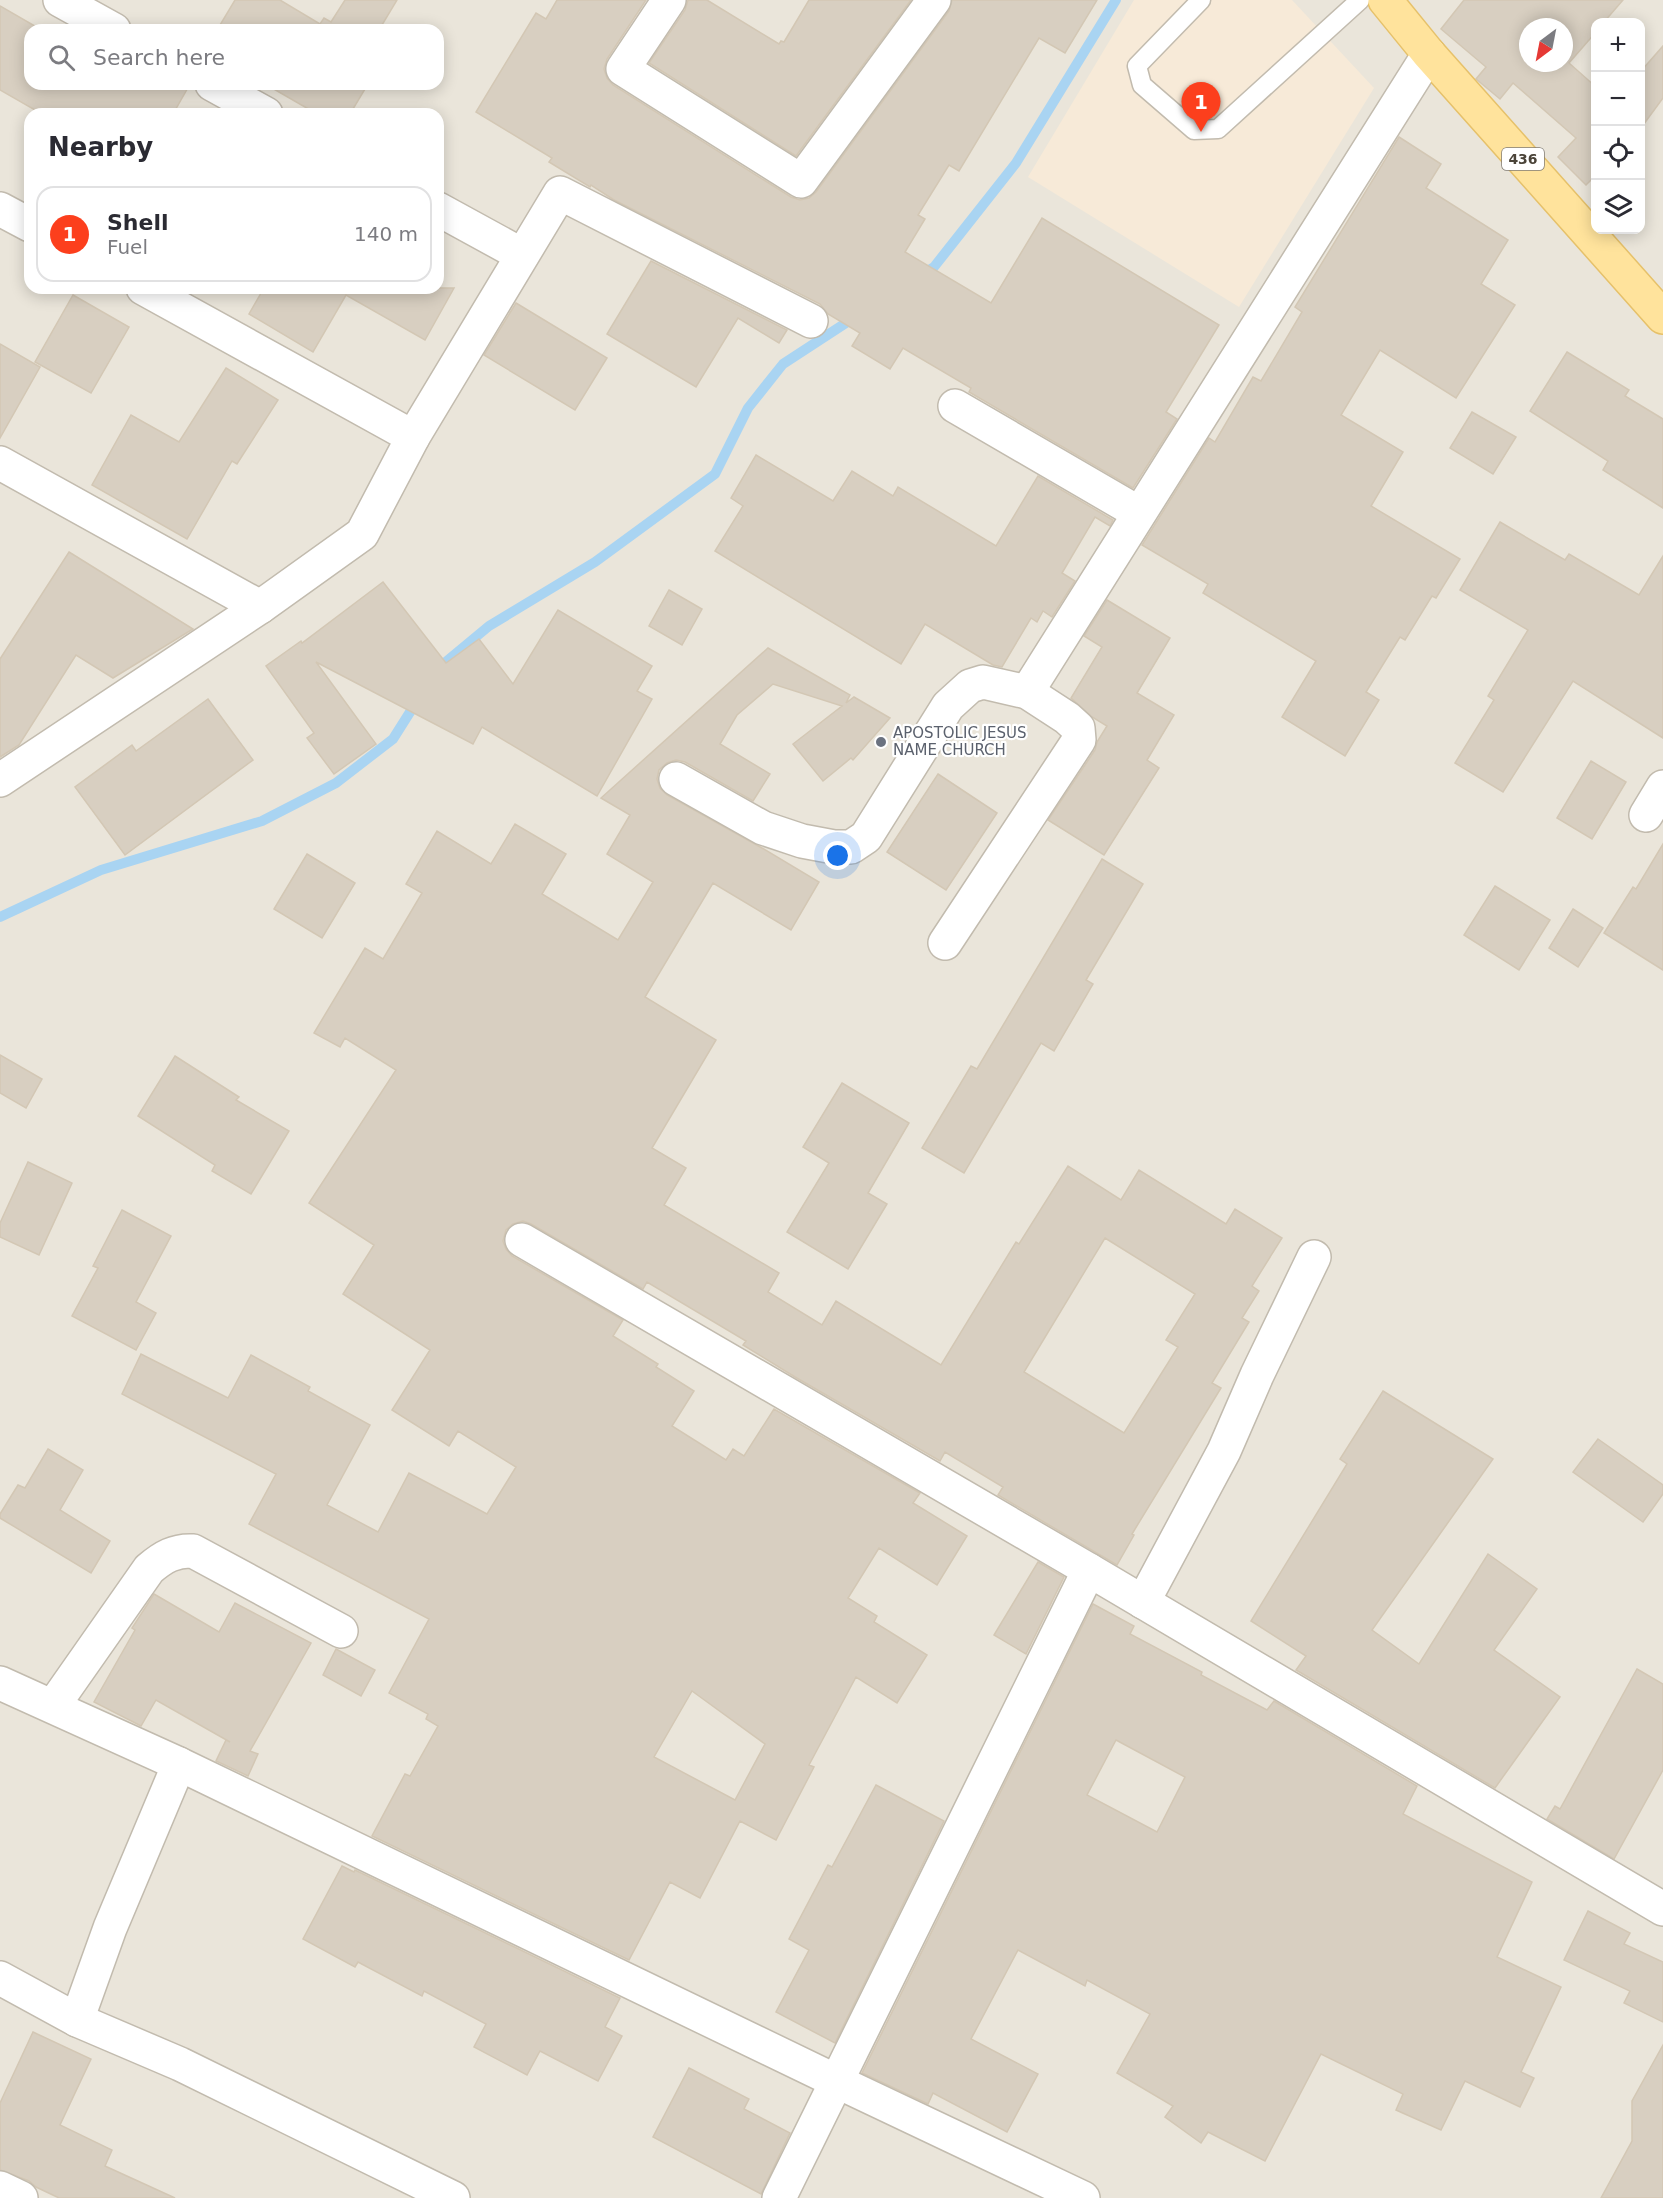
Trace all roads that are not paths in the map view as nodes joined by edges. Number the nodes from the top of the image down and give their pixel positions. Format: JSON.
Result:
{"nodes":[{"id":1,"x":60,"y":0,"type":"edge"},
{"id":2,"x":669,"y":0,"type":"edge"},
{"id":3,"x":934,"y":0,"type":"edge"},
{"id":4,"x":1201,"y":0,"type":"edge"},
{"id":5,"x":1360,"y":0,"type":"edge"},
{"id":6,"x":1385,"y":0,"type":"edge"},
{"id":7,"x":103,"y":24,"type":"edge"},
{"id":8,"x":1430,"y":54,"type":"junction"},
{"id":9,"x":223,"y":90,"type":"edge"},
{"id":10,"x":255,"y":108,"type":"edge"},
{"id":11,"x":0,"y":209,"type":"edge"},
{"id":12,"x":444,"y":212,"type":"edge"},
{"id":13,"x":24,"y":222,"type":"edge"},
{"id":14,"x":522,"y":255,"type":"junction"},
{"id":15,"x":154,"y":294,"type":"edge"},
{"id":16,"x":1663,"y":317,"type":"edge"},
{"id":17,"x":811,"y":321,"type":"dead end"},
{"id":18,"x":955,"y":406,"type":"dead end"},
{"id":19,"x":413,"y":437,"type":"junction"},
{"id":20,"x":0,"y":463,"type":"edge"},
{"id":21,"x":1139,"y":513,"type":"junction"},
{"id":22,"x":260,"y":607,"type":"junction"},
{"id":23,"x":1027,"y":692,"type":"junction"},
{"id":24,"x":676,"y":779,"type":"dead end"},
{"id":25,"x":0,"y":780,"type":"edge"},
{"id":26,"x":1663,"y":787,"type":"edge"},
{"id":27,"x":1646,"y":815,"type":"dead end"},
{"id":28,"x":945,"y":944,"type":"dead end"},
{"id":29,"x":522,"y":1240,"type":"dead end"},
{"id":30,"x":1314,"y":1257,"type":"dead end"},
{"id":31,"x":1089,"y":1570,"type":"junction"},
{"id":32,"x":1143,"y":1602,"type":"junction"},
{"id":33,"x":341,"y":1631,"type":"dead end"},
{"id":34,"x":0,"y":1683,"type":"edge"},
{"id":35,"x":53,"y":1706,"type":"junction"},
{"id":36,"x":179,"y":1764,"type":"junction"},
{"id":37,"x":1663,"y":1909,"type":"edge"},
{"id":38,"x":0,"y":1977,"type":"edge"},
{"id":39,"x":77,"y":2020,"type":"junction"},
{"id":40,"x":836,"y":2081,"type":"junction"},
{"id":41,"x":0,"y":2188,"type":"edge"},
{"id":42,"x":21,"y":2198,"type":"edge"},
{"id":43,"x":453,"y":2198,"type":"edge"},
{"id":44,"x":779,"y":2198,"type":"edge"},
{"id":45,"x":1083,"y":2198,"type":"edge"}],
"edges":[{"from":1,"to":7,"type":"street"},
{"from":2,"to":3,"type":"street"},
{"from":4,"to":5,"type":"lane"},
{"from":6,"to":8,"type":"main road","number":"436"},
{"from":8,"to":16,"type":"main road","number":"436"},
{"from":8,"to":21,"type":"street"},
{"from":9,"to":10,"type":"street"},
{"from":11,"to":13,"type":"street"},
{"from":12,"to":14,"type":"street"},
{"from":14,"to":17,"type":"street"},
{"from":14,"to":19,"type":"street"},
{"from":15,"to":19,"type":"street"},
{"from":18,"to":21,"type":"street"},
{"from":19,"to":22,"type":"street"},
{"from":20,"to":22,"type":"street"},
{"from":21,"to":23,"type":"street"},
{"from":22,"to":25,"type":"street"},
{"from":23,"to":24,"type":"street"},
{"from":23,"to":28,"type":"street"},
{"from":26,"to":27,"type":"street"},
{"from":29,"to":31,"type":"street"},
{"from":30,"to":32,"type":"street"},
{"from":31,"to":32,"type":"street"},
{"from":31,"to":40,"type":"street"},
{"from":32,"to":37,"type":"street"},
{"from":33,"to":35,"type":"street"},
{"from":34,"to":35,"type":"street"},
{"from":35,"to":36,"type":"street"},
{"from":36,"to":39,"type":"street"},
{"from":36,"to":40,"type":"street"},
{"from":38,"to":39,"type":"street"},
{"from":39,"to":43,"type":"street"},
{"from":40,"to":44,"type":"street"},
{"from":40,"to":45,"type":"street"},
{"from":41,"to":42,"type":"street"}]}
